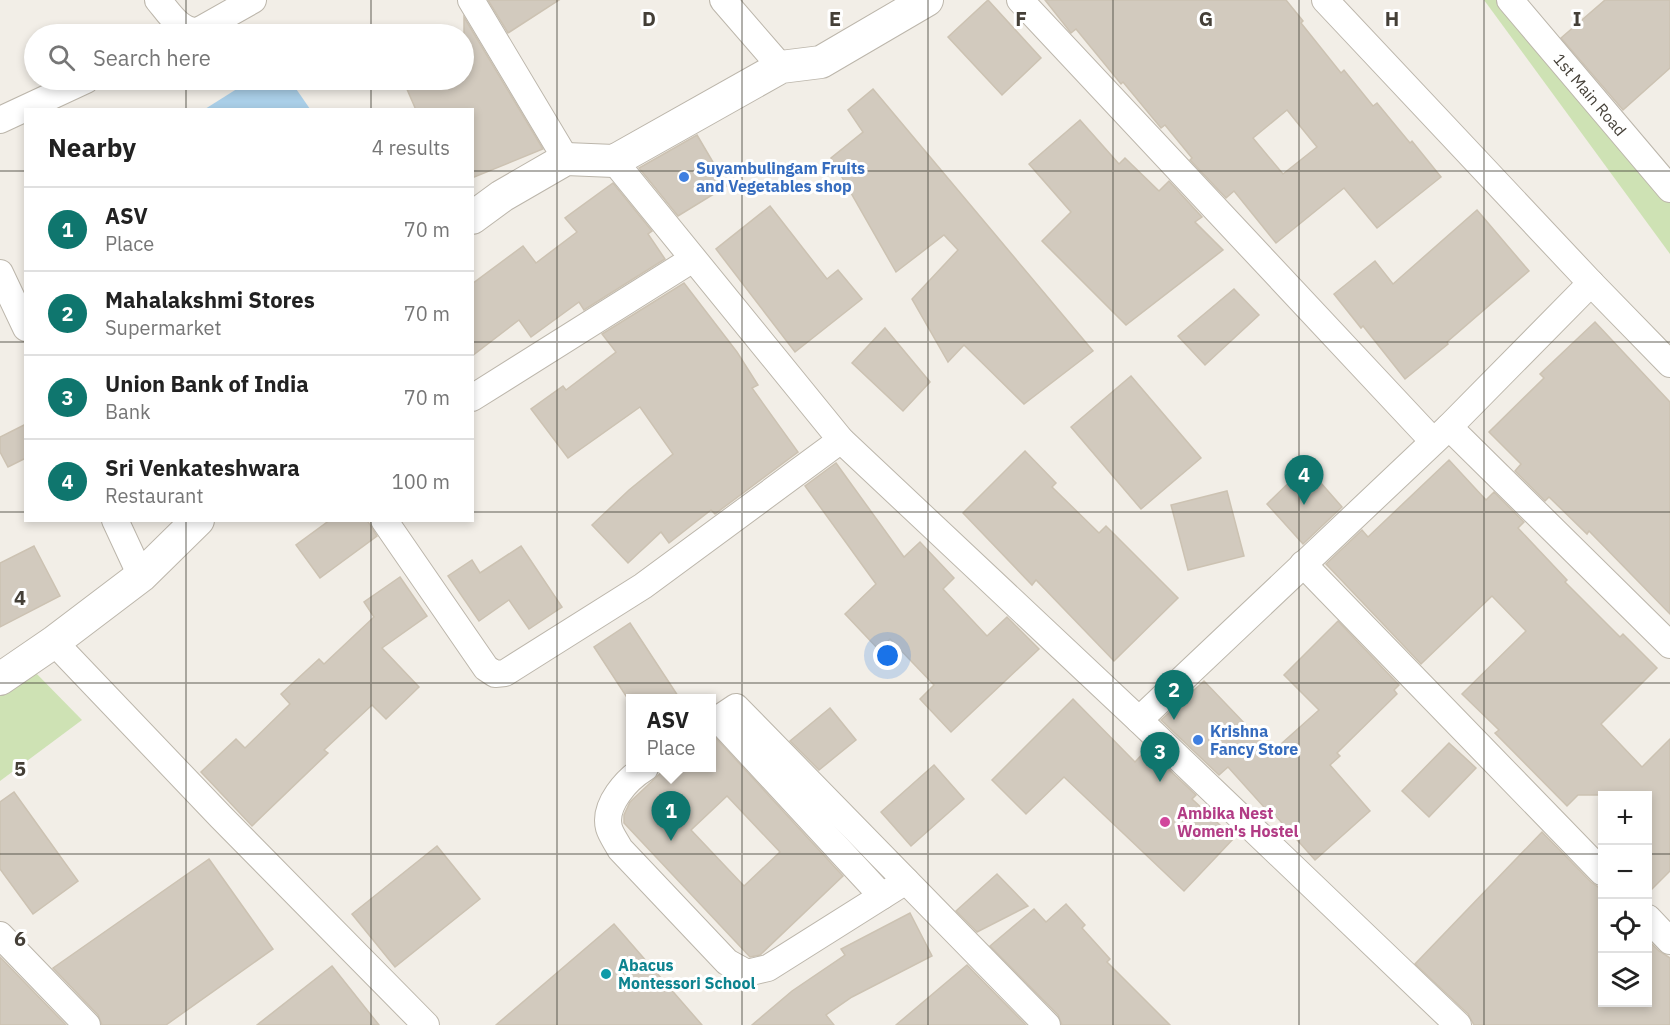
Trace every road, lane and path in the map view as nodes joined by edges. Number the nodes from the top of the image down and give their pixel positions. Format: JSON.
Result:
{"nodes":[{"id":1,"x":158,"y":0,"type":"edge"},
{"id":2,"x":253,"y":0,"type":"edge"},
{"id":3,"x":471,"y":0,"type":"edge"},
{"id":4,"x":723,"y":0,"type":"edge"},
{"id":5,"x":927,"y":0,"type":"edge"},
{"id":6,"x":1020,"y":0,"type":"edge"},
{"id":7,"x":1325,"y":0,"type":"edge"},
{"id":8,"x":1510,"y":0,"type":"edge"},
{"id":9,"x":179,"y":24,"type":"edge"},
{"id":10,"x":206,"y":24,"type":"edge"},
{"id":11,"x":781,"y":67,"type":"junction"},
{"id":12,"x":64,"y":90,"type":"edge"},
{"id":13,"x":26,"y":108,"type":"edge"},
{"id":14,"x":24,"y":109,"type":"edge"},
{"id":15,"x":0,"y":120,"type":"edge"},
{"id":16,"x":566,"y":159,"type":"junction"},
{"id":17,"x":614,"y":160,"type":"junction"},
{"id":18,"x":1670,"y":189,"type":"edge"},
{"id":19,"x":474,"y":217,"type":"edge"},
{"id":20,"x":693,"y":259,"type":"junction"},
{"id":21,"x":0,"y":273,"type":"edge"},
{"id":22,"x":1591,"y":283,"type":"junction"},
{"id":23,"x":24,"y":324,"type":"edge"},
{"id":24,"x":1670,"y":363,"type":"edge"},
{"id":25,"x":474,"y":397,"type":"edge"},
{"id":26,"x":1441,"y":434,"type":"junction"},
{"id":27,"x":841,"y":440,"type":"junction"},
{"id":28,"x":116,"y":522,"type":"edge"},
{"id":29,"x":196,"y":522,"type":"edge"},
{"id":30,"x":385,"y":522,"type":"edge"},
{"id":31,"x":1303,"y":564,"type":"junction"},
{"id":32,"x":141,"y":576,"type":"junction"},
{"id":33,"x":54,"y":642,"type":"junction"},
{"id":34,"x":1670,"y":645,"type":"edge"},
{"id":35,"x":0,"y":679,"type":"edge"},
{"id":36,"x":722,"y":716,"type":"edge"},
{"id":37,"x":1139,"y":720,"type":"junction"},
{"id":38,"x":639,"y":772,"type":"edge"},
{"id":39,"x":1598,"y":868,"type":"edge"},
{"id":40,"x":906,"y":881,"type":"junction"},
{"id":41,"x":882,"y":896,"type":"junction"},
{"id":42,"x":1652,"y":923,"type":"edge"},
{"id":43,"x":0,"y":935,"type":"edge"},
{"id":44,"x":1670,"y":941,"type":"edge"},
{"id":45,"x":87,"y":1025,"type":"edge"},
{"id":46,"x":426,"y":1025,"type":"edge"},
{"id":47,"x":1047,"y":1025,"type":"edge"},
{"id":48,"x":1458,"y":1025,"type":"edge"}],
"edges":[{"from":1,"to":9,"type":"street"},
{"from":2,"to":10,"type":"street"},
{"from":3,"to":16,"type":"street"},
{"from":4,"to":11,"type":"street"},
{"from":5,"to":11,"type":"street"},
{"from":6,"to":26,"type":"street"},
{"from":7,"to":22,"type":"street"},
{"from":8,"to":18,"type":"street","name":"1st Main Road"},
{"from":11,"to":17,"type":"street"},
{"from":12,"to":13,"type":"street"},
{"from":14,"to":15,"type":"street"},
{"from":16,"to":17,"type":"street"},
{"from":16,"to":19,"type":"street"},
{"from":17,"to":20,"type":"street"},
{"from":20,"to":25,"type":"street"},
{"from":20,"to":27,"type":"street"},
{"from":21,"to":23,"type":"street"},
{"from":22,"to":24,"type":"street"},
{"from":22,"to":26,"type":"street"},
{"from":26,"to":31,"type":"street"},
{"from":26,"to":34,"type":"street"},
{"from":27,"to":30,"type":"street"},
{"from":27,"to":37,"type":"street"},
{"from":28,"to":32,"type":"street"},
{"from":29,"to":32,"type":"street"},
{"from":31,"to":37,"type":"street"},
{"from":31,"to":39,"type":"street"},
{"from":32,"to":33,"type":"street"},
{"from":33,"to":35,"type":"street"},
{"from":33,"to":46,"type":"street"},
{"from":36,"to":40,"type":"street"},
{"from":36,"to":41,"type":"street"},
{"from":37,"to":48,"type":"street"},
{"from":38,"to":41,"type":"street"},
{"from":40,"to":41,"type":"street"},
{"from":40,"to":47,"type":"street"},
{"from":42,"to":44,"type":"street"},
{"from":43,"to":45,"type":"street"}]}
